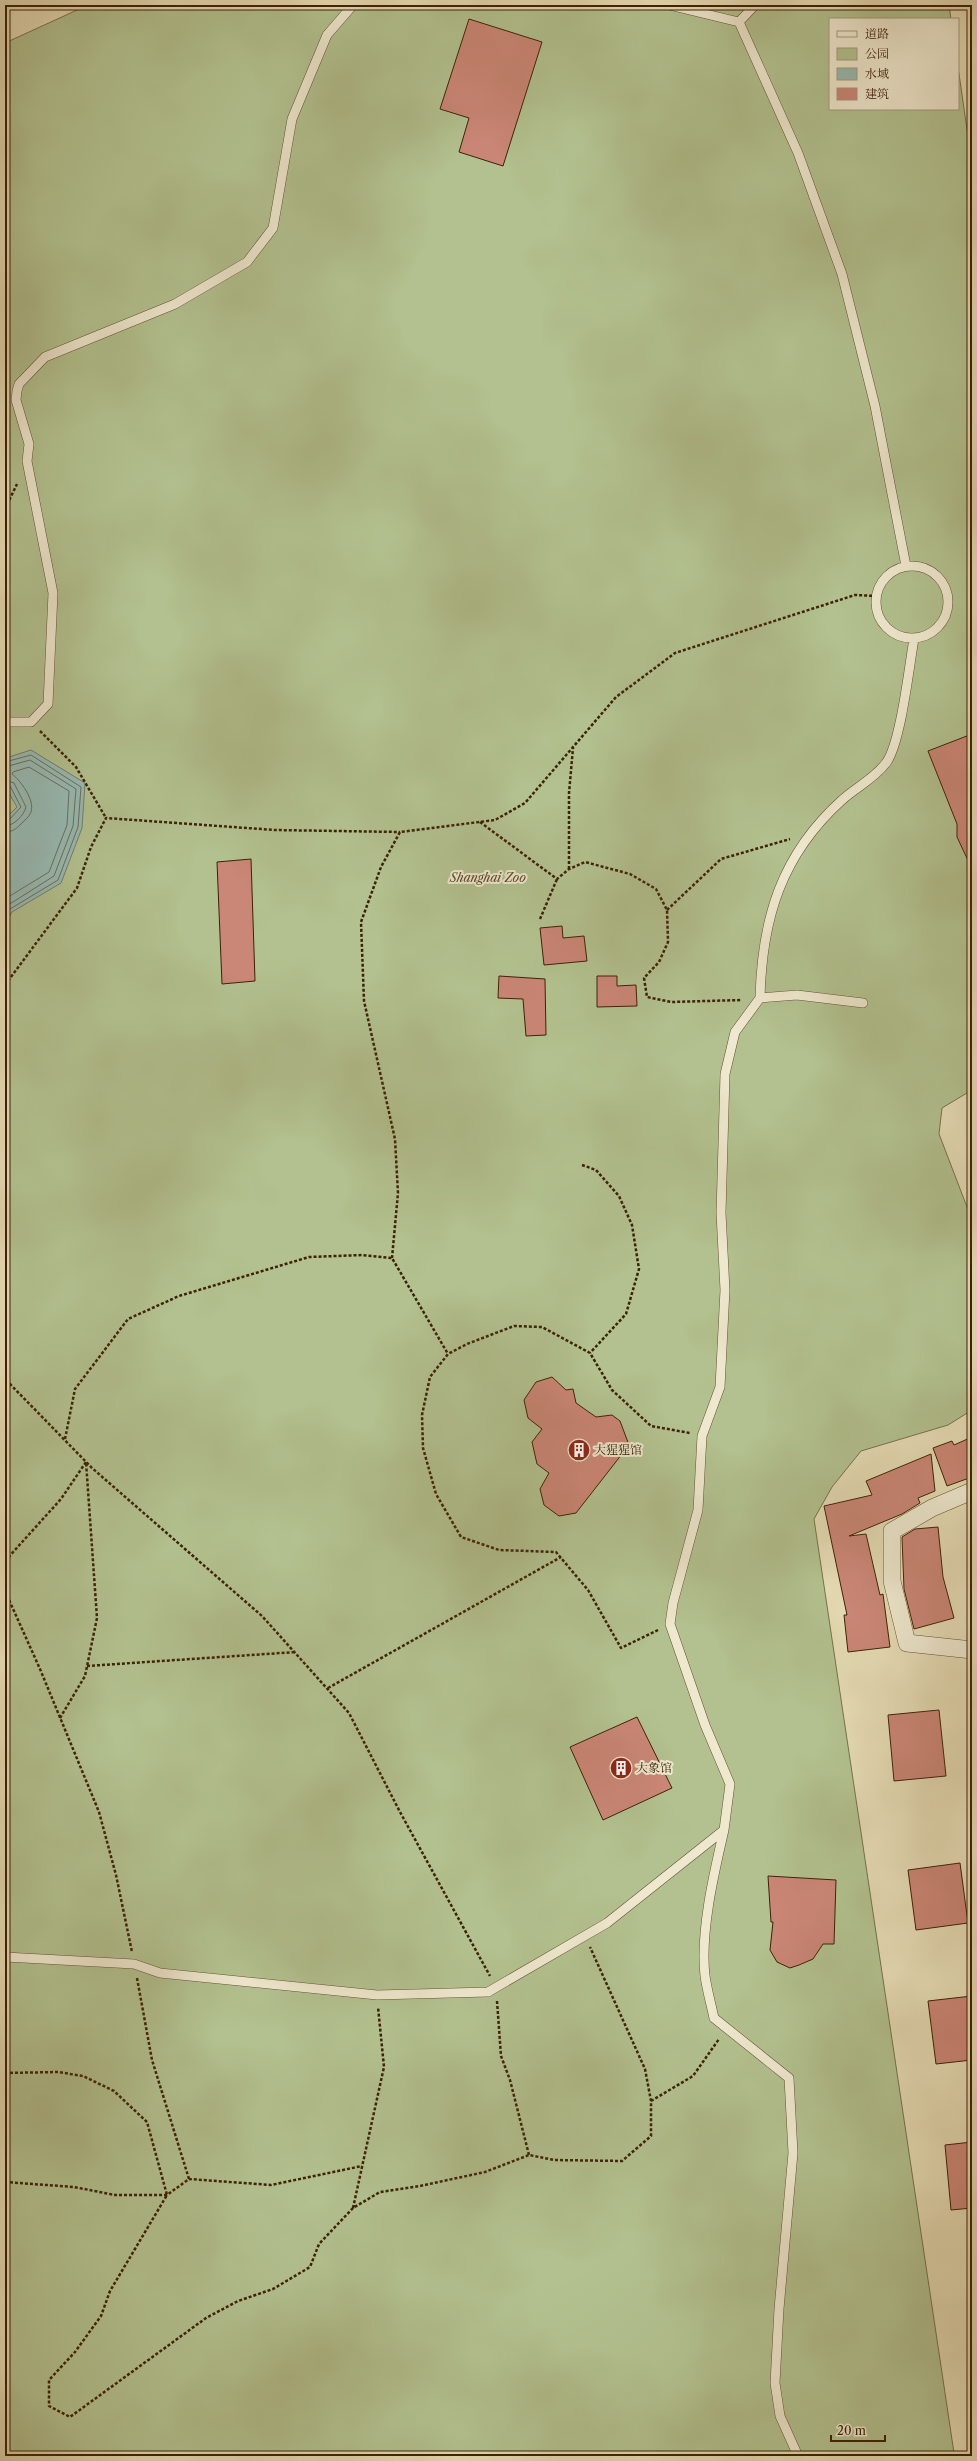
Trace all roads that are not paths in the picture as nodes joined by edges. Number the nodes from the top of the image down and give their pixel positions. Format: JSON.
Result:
{"nodes":[{"id":1,"x":352,"y":5,"type":"edge"},
{"id":2,"x":669,"y":5,"type":"edge"},
{"id":3,"x":755,"y":5,"type":"edge"},
{"id":4,"x":969,"y":5,"type":"edge"},
{"id":5,"x":972,"y":8,"type":"edge"},
{"id":6,"x":738,"y":22,"type":"junction"},
{"id":7,"x":906,"y":566,"type":"junction"},
{"id":8,"x":914,"y":639,"type":"junction"},
{"id":9,"x":5,"y":722,"type":"edge"},
{"id":10,"x":760,"y":998,"type":"junction"},
{"id":11,"x":863,"y":1003,"type":"dead end"},
{"id":12,"x":972,"y":1491,"type":"edge"},
{"id":13,"x":972,"y":1650,"type":"edge"},
{"id":14,"x":724,"y":1830,"type":"junction"},
{"id":15,"x":5,"y":1957,"type":"edge"},
{"id":16,"x":798,"y":2456,"type":"edge"}],
"edges":[{"from":1,"to":9,"type":"lane"},
{"from":2,"to":6,"type":"lane"},
{"from":3,"to":6,"type":"lane"},
{"from":4,"to":5,"type":"lane"},
{"from":6,"to":7,"type":"lane"},
{"from":7,"to":8,"type":"lane"},
{"from":7,"to":8,"type":"lane"},
{"from":8,"to":10,"type":"lane"},
{"from":10,"to":11,"type":"lane"},
{"from":10,"to":14,"type":"lane"},
{"from":12,"to":13,"type":"street"},
{"from":14,"to":15,"type":"lane"},
{"from":14,"to":16,"type":"lane"}]}
